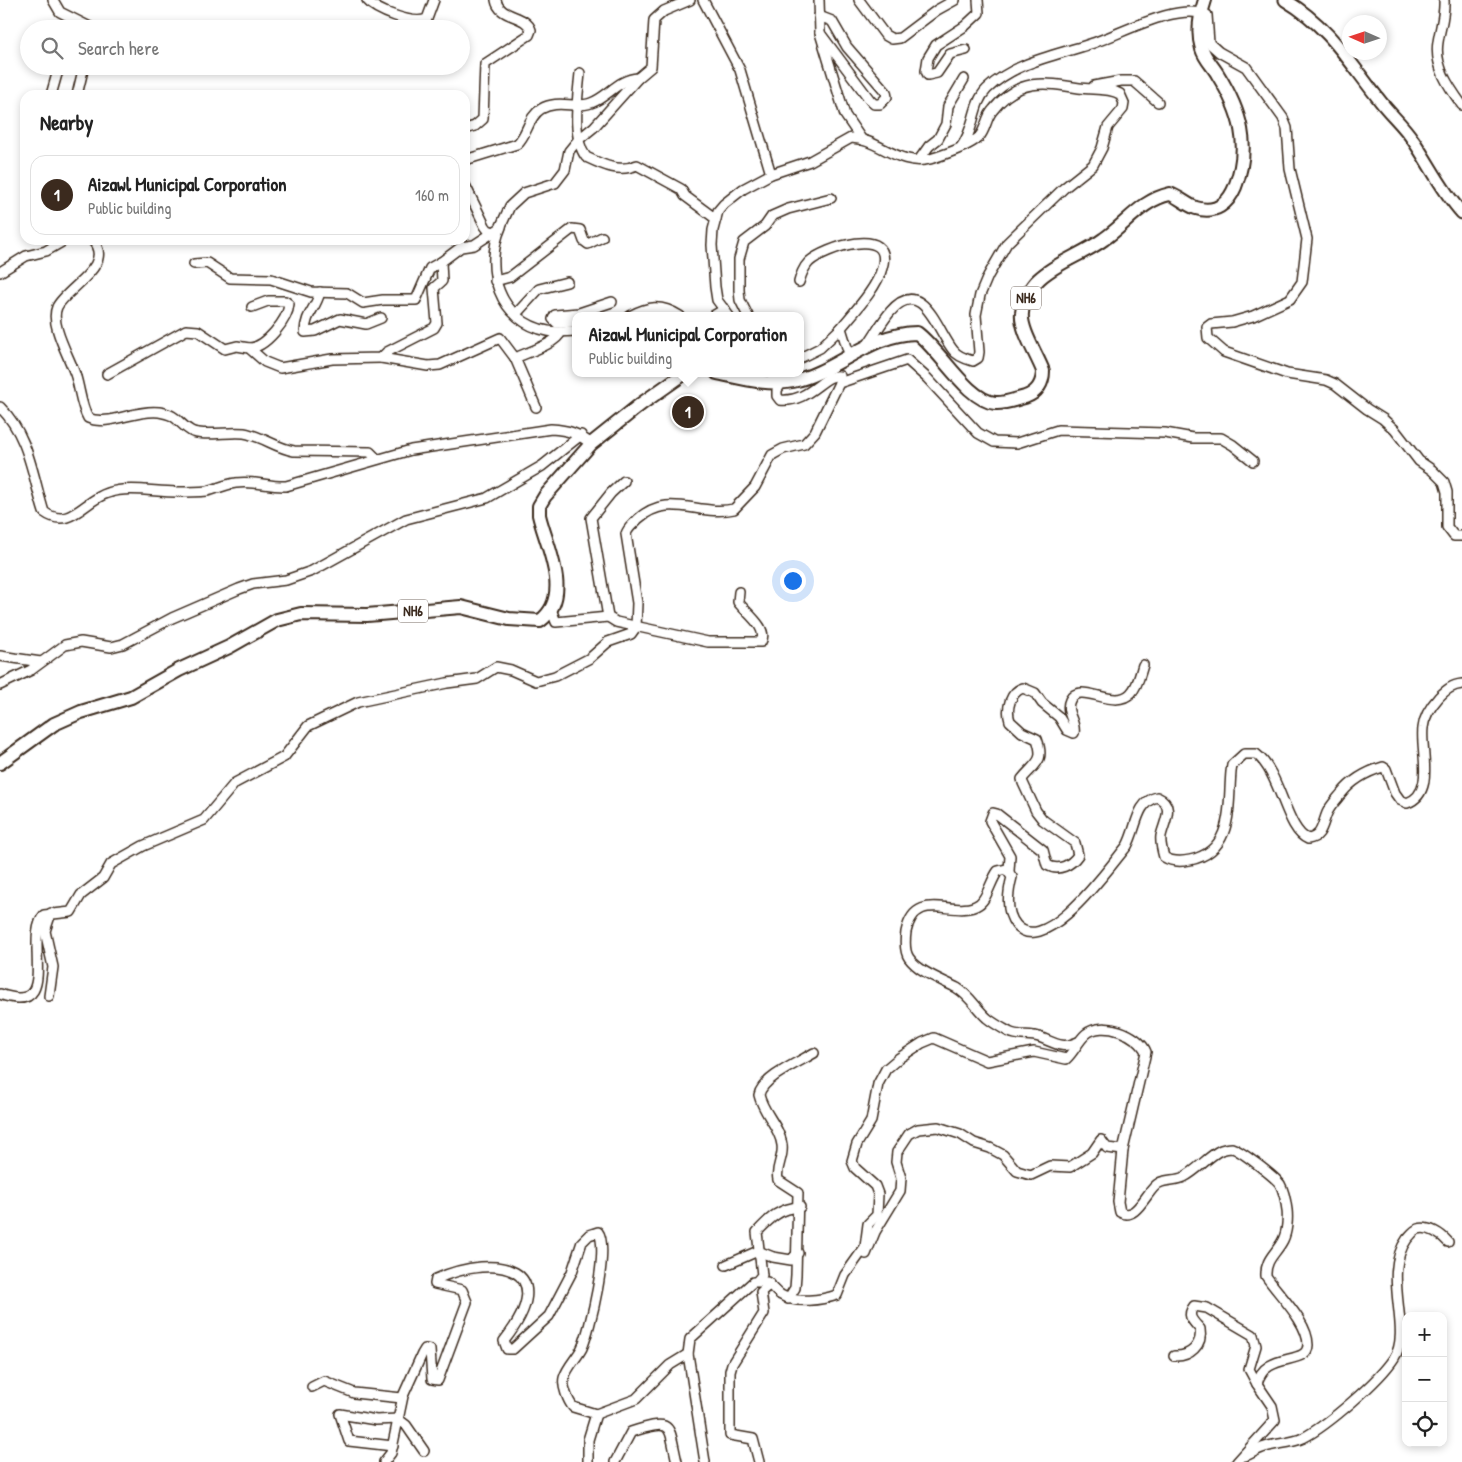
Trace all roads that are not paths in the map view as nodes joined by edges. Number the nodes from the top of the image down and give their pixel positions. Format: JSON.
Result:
{"nodes":[{"id":1,"x":53,"y":0,"type":"edge"},
{"id":2,"x":367,"y":0,"type":"edge"},
{"id":3,"x":434,"y":0,"type":"edge"},
{"id":4,"x":496,"y":0,"type":"edge"},
{"id":5,"x":690,"y":0,"type":"edge"},
{"id":6,"x":703,"y":0,"type":"edge"},
{"id":7,"x":819,"y":0,"type":"edge"},
{"id":8,"x":859,"y":0,"type":"edge"},
{"id":9,"x":955,"y":0,"type":"edge"},
{"id":10,"x":978,"y":0,"type":"edge"},
{"id":11,"x":1205,"y":0,"type":"edge"},
{"id":12,"x":1285,"y":0,"type":"edge"},
{"id":13,"x":1444,"y":0,"type":"edge"},
{"id":14,"x":1200,"y":13,"type":"junction"},
{"id":15,"x":819,"y":16,"type":"junction"},
{"id":16,"x":76,"y":20,"type":"edge"},
{"id":17,"x":415,"y":20,"type":"edge"},
{"id":18,"x":424,"y":20,"type":"edge"},
{"id":19,"x":820,"y":33,"type":"junction"},
{"id":20,"x":966,"y":50,"type":"dead end"},
{"id":21,"x":580,"y":73,"type":"dead end"},
{"id":22,"x":57,"y":75,"type":"edge"},
{"id":23,"x":82,"y":75,"type":"edge"},
{"id":24,"x":638,"y":78,"type":"junction"},
{"id":25,"x":964,"y":79,"type":"dead end"},
{"id":26,"x":1082,"y":88,"type":"junction"},
{"id":27,"x":52,"y":90,"type":"edge"},
{"id":28,"x":78,"y":90,"type":"edge"},
{"id":29,"x":1158,"y":102,"type":"dead end"},
{"id":30,"x":577,"y":104,"type":"junction"},
{"id":31,"x":1462,"y":105,"type":"edge"},
{"id":32,"x":470,"y":128,"type":"edge"},
{"id":33,"x":578,"y":140,"type":"junction"},
{"id":34,"x":864,"y":142,"type":"junction"},
{"id":35,"x":961,"y":147,"type":"junction"},
{"id":36,"x":470,"y":158,"type":"edge"},
{"id":37,"x":919,"y":160,"type":"junction"},
{"id":38,"x":771,"y":174,"type":"junction"},
{"id":39,"x":470,"y":195,"type":"edge"},
{"id":40,"x":831,"y":198,"type":"dead end"},
{"id":41,"x":1462,"y":213,"type":"edge"},
{"id":42,"x":716,"y":219,"type":"junction"},
{"id":43,"x":502,"y":224,"type":"junction"},
{"id":44,"x":494,"y":232,"type":"junction"},
{"id":45,"x":602,"y":237,"type":"dead end"},
{"id":46,"x":56,"y":245,"type":"edge"},
{"id":47,"x":96,"y":245,"type":"edge"},
{"id":48,"x":441,"y":262,"type":"junction"},
{"id":49,"x":194,"y":264,"type":"dead end"},
{"id":50,"x":0,"y":272,"type":"edge"},
{"id":51,"x":495,"y":281,"type":"junction"},
{"id":52,"x":567,"y":282,"type":"dead end"},
{"id":53,"x":799,"y":282,"type":"dead end"},
{"id":54,"x":320,"y":292,"type":"junction"},
{"id":55,"x":612,"y":302,"type":"dead end"},
{"id":56,"x":252,"y":308,"type":"dead end"},
{"id":57,"x":582,"y":312,"type":"edge"},
{"id":58,"x":637,"y":312,"type":"edge"},
{"id":59,"x":671,"y":312,"type":"edge"},
{"id":60,"x":727,"y":312,"type":"edge"},
{"id":61,"x":746,"y":312,"type":"edge"},
{"id":62,"x":516,"y":314,"type":"junction"},
{"id":63,"x":572,"y":314,"type":"edge"},
{"id":64,"x":381,"y":318,"type":"dead end"},
{"id":65,"x":572,"y":322,"type":"edge"},
{"id":66,"x":841,"y":328,"type":"junction"},
{"id":67,"x":572,"y":331,"type":"edge"},
{"id":68,"x":561,"y":332,"type":"junction"},
{"id":69,"x":866,"y":347,"type":"junction"},
{"id":70,"x":249,"y":348,"type":"junction"},
{"id":71,"x":849,"y":354,"type":"junction"},
{"id":72,"x":804,"y":356,"type":"edge"},
{"id":73,"x":381,"y":358,"type":"junction"},
{"id":74,"x":515,"y":358,"type":"junction"},
{"id":75,"x":107,"y":374,"type":"dead end"},
{"id":76,"x":679,"y":377,"type":"edge"},
{"id":77,"x":765,"y":378,"type":"edge"},
{"id":78,"x":840,"y":383,"type":"junction"},
{"id":79,"x":0,"y":407,"type":"edge"},
{"id":80,"x":536,"y":407,"type":"dead end"},
{"id":81,"x":581,"y":435,"type":"junction"},
{"id":82,"x":591,"y":444,"type":"junction"},
{"id":83,"x":377,"y":459,"type":"junction"},
{"id":84,"x":1253,"y":461,"type":"dead end"},
{"id":85,"x":624,"y":481,"type":"dead end"},
{"id":86,"x":1462,"y":536,"type":"edge"},
{"id":87,"x":739,"y":592,"type":"dead end"},
{"id":88,"x":551,"y":609,"type":"junction"},
{"id":89,"x":608,"y":617,"type":"junction"},
{"id":90,"x":636,"y":627,"type":"junction"},
{"id":91,"x":0,"y":656,"type":"edge"},
{"id":92,"x":41,"y":662,"type":"junction"},
{"id":93,"x":1143,"y":665,"type":"dead end"},
{"id":94,"x":0,"y":684,"type":"edge"},
{"id":95,"x":1462,"y":684,"type":"edge"},
{"id":96,"x":0,"y":763,"type":"edge"},
{"id":97,"x":1009,"y":871,"type":"junction"},
{"id":98,"x":51,"y":913,"type":"junction"},
{"id":99,"x":0,"y":994,"type":"edge"},
{"id":100,"x":49,"y":996,"type":"dead end"},
{"id":101,"x":1079,"y":1041,"type":"junction"},
{"id":102,"x":814,"y":1053,"type":"dead end"},
{"id":103,"x":1123,"y":1150,"type":"junction"},
{"id":104,"x":800,"y":1207,"type":"junction"},
{"id":105,"x":1448,"y":1242,"type":"dead end"},
{"id":106,"x":758,"y":1251,"type":"junction"},
{"id":107,"x":798,"y":1252,"type":"junction"},
{"id":108,"x":859,"y":1257,"type":"junction"},
{"id":109,"x":726,"y":1266,"type":"dead end"},
{"id":110,"x":757,"y":1281,"type":"junction"},
{"id":111,"x":770,"y":1284,"type":"junction"},
{"id":112,"x":788,"y":1299,"type":"junction"},
{"id":113,"x":688,"y":1354,"type":"junction"},
{"id":114,"x":1174,"y":1356,"type":"dead end"},
{"id":115,"x":1257,"y":1384,"type":"junction"},
{"id":116,"x":312,"y":1387,"type":"dead end"},
{"id":117,"x":402,"y":1398,"type":"junction"},
{"id":118,"x":596,"y":1414,"type":"junction"},
{"id":119,"x":398,"y":1419,"type":"junction"},
{"id":120,"x":393,"y":1446,"type":"junction"},
{"id":121,"x":424,"y":1451,"type":"dead end"},
{"id":122,"x":1238,"y":1460,"type":"edge"},
{"id":123,"x":384,"y":1462,"type":"edge"},
{"id":124,"x":588,"y":1462,"type":"edge"},
{"id":125,"x":615,"y":1462,"type":"edge"},
{"id":126,"x":677,"y":1462,"type":"edge"},
{"id":127,"x":705,"y":1462,"type":"edge"},
{"id":128,"x":759,"y":1462,"type":"edge"}],
"edges":[{"from":1,"to":16,"type":"street"},
{"from":2,"to":17,"type":"street"},
{"from":3,"to":18,"type":"street"},
{"from":4,"to":32,"type":"street"},
{"from":5,"to":24,"type":"street"},
{"from":6,"to":38,"type":"street"},
{"from":7,"to":15,"type":"street"},
{"from":8,"to":9,"type":"street"},
{"from":10,"to":20,"type":"street"},
{"from":11,"to":14,"type":"highway","number":"NH6"},
{"from":12,"to":41,"type":"main road"},
{"from":13,"to":31,"type":"street"},
{"from":14,"to":35,"type":"street"},
{"from":14,"to":69,"type":"highway","number":"NH6"},
{"from":14,"to":86,"type":"street"},
{"from":15,"to":19,"type":"street"},
{"from":15,"to":19,"type":"street"},
{"from":19,"to":34,"type":"street"},
{"from":21,"to":30,"type":"street"},
{"from":22,"to":27,"type":"street"},
{"from":23,"to":28,"type":"street"},
{"from":24,"to":30,"type":"street"},
{"from":24,"to":33,"type":"street"},
{"from":25,"to":37,"type":"street"},
{"from":26,"to":29,"type":"street"},
{"from":26,"to":35,"type":"street"},
{"from":26,"to":69,"type":"street"},
{"from":30,"to":33,"type":"street"},
{"from":30,"to":36,"type":"street"},
{"from":33,"to":42,"type":"street"},
{"from":33,"to":43,"type":"street"},
{"from":34,"to":37,"type":"street"},
{"from":34,"to":38,"type":"street"},
{"from":35,"to":37,"type":"street"},
{"from":38,"to":42,"type":"street"},
{"from":39,"to":44,"type":"street"},
{"from":40,"to":61,"type":"street"},
{"from":42,"to":60,"type":"street"},
{"from":43,"to":44,"type":"street"},
{"from":43,"to":51,"type":"street"},
{"from":44,"to":48,"type":"street"},
{"from":45,"to":51,"type":"street"},
{"from":46,"to":50,"type":"street"},
{"from":47,"to":83,"type":"street"},
{"from":48,"to":54,"type":"street"},
{"from":48,"to":73,"type":"street"},
{"from":49,"to":54,"type":"street"},
{"from":51,"to":62,"type":"street"},
{"from":52,"to":62,"type":"street"},
{"from":53,"to":66,"type":"street"},
{"from":54,"to":64,"type":"street"},
{"from":55,"to":57,"type":"street"},
{"from":56,"to":70,"type":"street"},
{"from":58,"to":59,"type":"street"},
{"from":62,"to":68,"type":"street"},
{"from":63,"to":65,"type":"street"},
{"from":66,"to":71,"type":"street"},
{"from":66,"to":72,"type":"street"},
{"from":67,"to":68,"type":"street"},
{"from":68,"to":74,"type":"street"},
{"from":69,"to":71,"type":"highway","number":"NH6"},
{"from":70,"to":73,"type":"street"},
{"from":70,"to":75,"type":"street"},
{"from":71,"to":77,"type":"highway","number":"NH6"},
{"from":73,"to":74,"type":"street"},
{"from":74,"to":80,"type":"street"},
{"from":76,"to":82,"type":"highway"},
{"from":77,"to":78,"type":"street"},
{"from":78,"to":84,"type":"street"},
{"from":78,"to":90,"type":"street"},
{"from":79,"to":83,"type":"street"},
{"from":81,"to":82,"type":"street"},
{"from":81,"to":83,"type":"street"},
{"from":81,"to":92,"type":"street"},
{"from":82,"to":88,"type":"highway"},
{"from":85,"to":89,"type":"street"},
{"from":87,"to":90,"type":"street"},
{"from":88,"to":89,"type":"street"},
{"from":88,"to":96,"type":"highway","number":"NH6"},
{"from":89,"to":90,"type":"street"},
{"from":90,"to":98,"type":"street"},
{"from":91,"to":92,"type":"street"},
{"from":92,"to":94,"type":"street"},
{"from":93,"to":97,"type":"street"},
{"from":95,"to":97,"type":"street"},
{"from":97,"to":101,"type":"street"},
{"from":98,"to":99,"type":"street"},
{"from":98,"to":100,"type":"street"},
{"from":101,"to":103,"type":"street"},
{"from":101,"to":108,"type":"street"},
{"from":102,"to":104,"type":"street"},
{"from":103,"to":108,"type":"street"},
{"from":103,"to":115,"type":"street"},
{"from":104,"to":106,"type":"street"},
{"from":104,"to":107,"type":"street"},
{"from":105,"to":122,"type":"street"},
{"from":106,"to":107,"type":"street"},
{"from":106,"to":109,"type":"street"},
{"from":106,"to":110,"type":"street"},
{"from":107,"to":112,"type":"street"},
{"from":108,"to":112,"type":"street"},
{"from":110,"to":111,"type":"street"},
{"from":110,"to":113,"type":"street"},
{"from":111,"to":112,"type":"street"},
{"from":111,"to":128,"type":"street"},
{"from":113,"to":118,"type":"street"},
{"from":113,"to":127,"type":"street"},
{"from":114,"to":115,"type":"street"},
{"from":115,"to":122,"type":"street"},
{"from":116,"to":117,"type":"street"},
{"from":117,"to":118,"type":"street"},
{"from":117,"to":119,"type":"street"},
{"from":118,"to":124,"type":"street"},
{"from":119,"to":120,"type":"street"},
{"from":119,"to":120,"type":"street"},
{"from":119,"to":121,"type":"street"},
{"from":120,"to":123,"type":"street"},
{"from":125,"to":126,"type":"street"}]}
